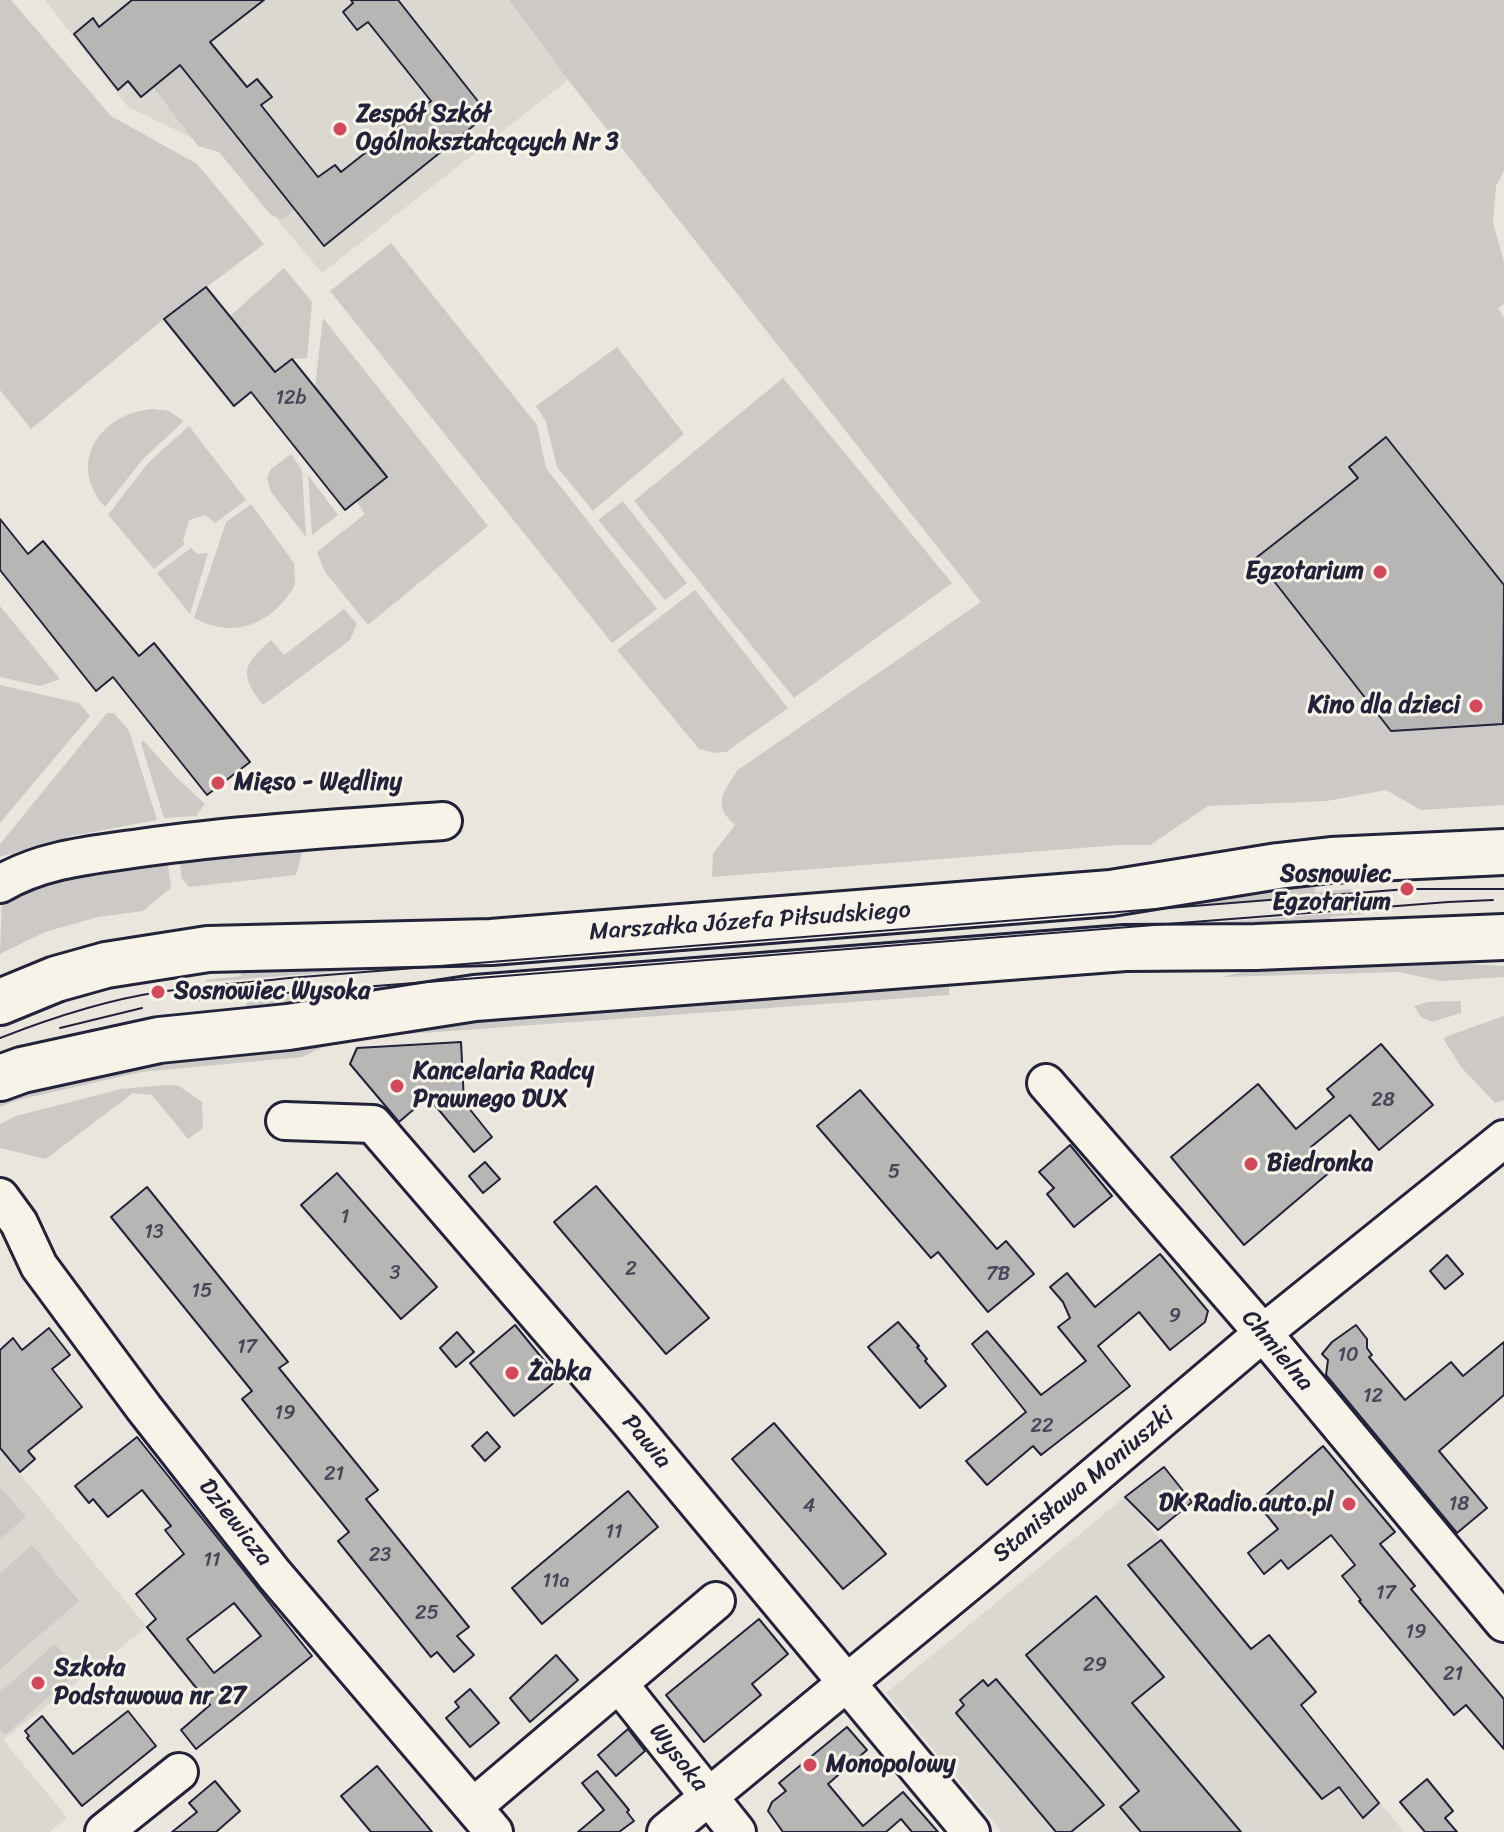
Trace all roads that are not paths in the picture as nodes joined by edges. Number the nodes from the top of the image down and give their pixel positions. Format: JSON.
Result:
{"nodes":[{"id":1,"x":443,"y":821,"type":"dead end"},
{"id":2,"x":1504,"y":852,"type":"edge"},
{"id":3,"x":0,"y":884,"type":"edge"},
{"id":4,"x":1504,"y":937,"type":"edge"},
{"id":5,"x":0,"y":1002,"type":"edge"},
{"id":6,"x":0,"y":1078,"type":"edge"},
{"id":7,"x":1046,"y":1083,"type":"dead end"},
{"id":8,"x":285,"y":1121,"type":"dead end"},
{"id":9,"x":1504,"y":1139,"type":"edge"},
{"id":10,"x":0,"y":1197,"type":"edge"},
{"id":11,"x":1263,"y":1333,"type":"junction"},
{"id":12,"x":716,"y":1601,"type":"dead end"},
{"id":13,"x":1504,"y":1623,"type":"edge"},
{"id":14,"x":847,"y":1683,"type":"junction"},
{"id":15,"x":619,"y":1684,"type":"junction"},
{"id":16,"x":179,"y":1772,"type":"dead end"},
{"id":17,"x":708,"y":1797,"type":"junction"},
{"id":18,"x":483,"y":1819,"type":"edge"},
{"id":19,"x":104,"y":1832,"type":"edge"},
{"id":20,"x":666,"y":1832,"type":"edge"},
{"id":21,"x":737,"y":1832,"type":"edge"},
{"id":22,"x":971,"y":1832,"type":"edge"}],
"edges":[{"from":1,"to":3,"type":"street"},
{"from":2,"to":5,"type":"main road","name":"Marszałka Józefa Piłsudskiego"},
{"from":4,"to":6,"type":"main road"},
{"from":7,"to":11,"type":"street","name":"Chmielna"},
{"from":8,"to":14,"type":"street","name":"Pawia"},
{"from":9,"to":11,"type":"street","name":"Stanisława Moniuszki"},
{"from":10,"to":18,"type":"street","name":"Dziewicza"},
{"from":11,"to":13,"type":"street","name":"Chmielna"},
{"from":11,"to":14,"type":"street","name":"Stanisława Moniuszki"},
{"from":12,"to":15,"type":"street"},
{"from":14,"to":17,"type":"street","name":"Stanisława Moniuszki"},
{"from":14,"to":22,"type":"street","name":"Pawia"},
{"from":15,"to":17,"type":"street","name":"Wysoka"},
{"from":15,"to":18,"type":"street"},
{"from":16,"to":19,"type":"street"},
{"from":17,"to":20,"type":"street","name":"Stanisława Moniuszki"},
{"from":17,"to":21,"type":"street","name":"Wysoka"}]}
